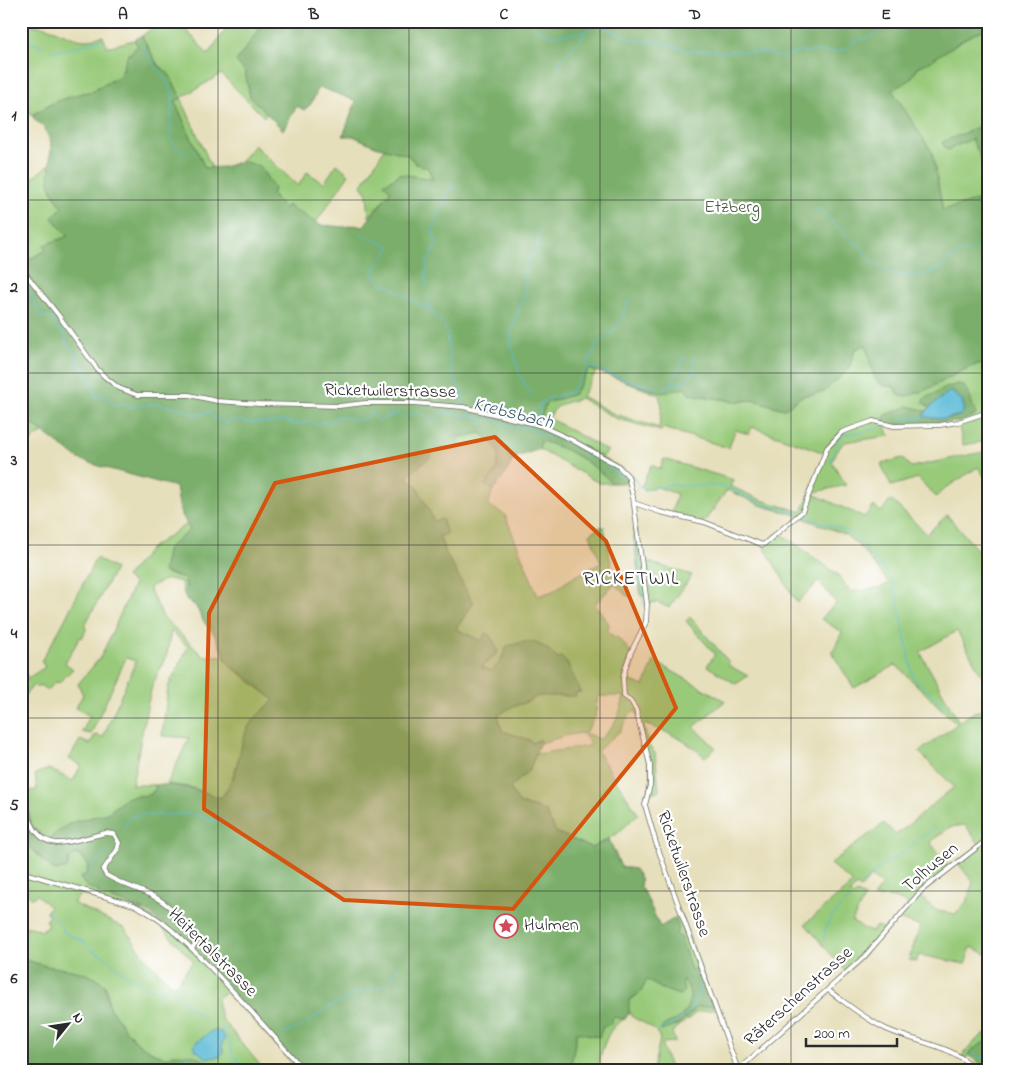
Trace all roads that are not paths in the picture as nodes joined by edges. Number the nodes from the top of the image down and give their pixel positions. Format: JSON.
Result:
{"nodes":[{"id":1,"x":21,"y":268,"type":"edge"},
{"id":2,"x":988,"y":412,"type":"edge"},
{"id":3,"x":634,"y":503,"type":"junction"},
{"id":4,"x":21,"y":766,"type":"edge"},
{"id":5,"x":988,"y":839,"type":"edge"},
{"id":6,"x":21,"y":872,"type":"edge"},
{"id":7,"x":876,"y":944,"type":"joint"},
{"id":8,"x":192,"y":949,"type":"junction"},
{"id":9,"x":828,"y":990,"type":"junction"},
{"id":10,"x":304,"y":1070,"type":"edge"},
{"id":11,"x":738,"y":1070,"type":"edge"},
{"id":12,"x":976,"y":1070,"type":"edge"}],
"edges":[{"from":1,"to":3,"type":"street","name":"Ricketwilerstrasse"},
{"from":2,"to":3,"type":"street"},
{"from":3,"to":11,"type":"street","name":"Ricketwilerstrasse"},
{"from":4,"to":8,"type":"street"},
{"from":5,"to":7,"type":"street","name":"Tolhusen"},
{"from":6,"to":8,"type":"street","name":"Heitertalstrasse"},
{"from":7,"to":9,"type":"street","name":"Räterschenstrasse"},
{"from":8,"to":10,"type":"street","name":"Heitertalstrasse"},
{"from":9,"to":11,"type":"street","name":"Räterschenstrasse"},
{"from":9,"to":12,"type":"street"}]}
